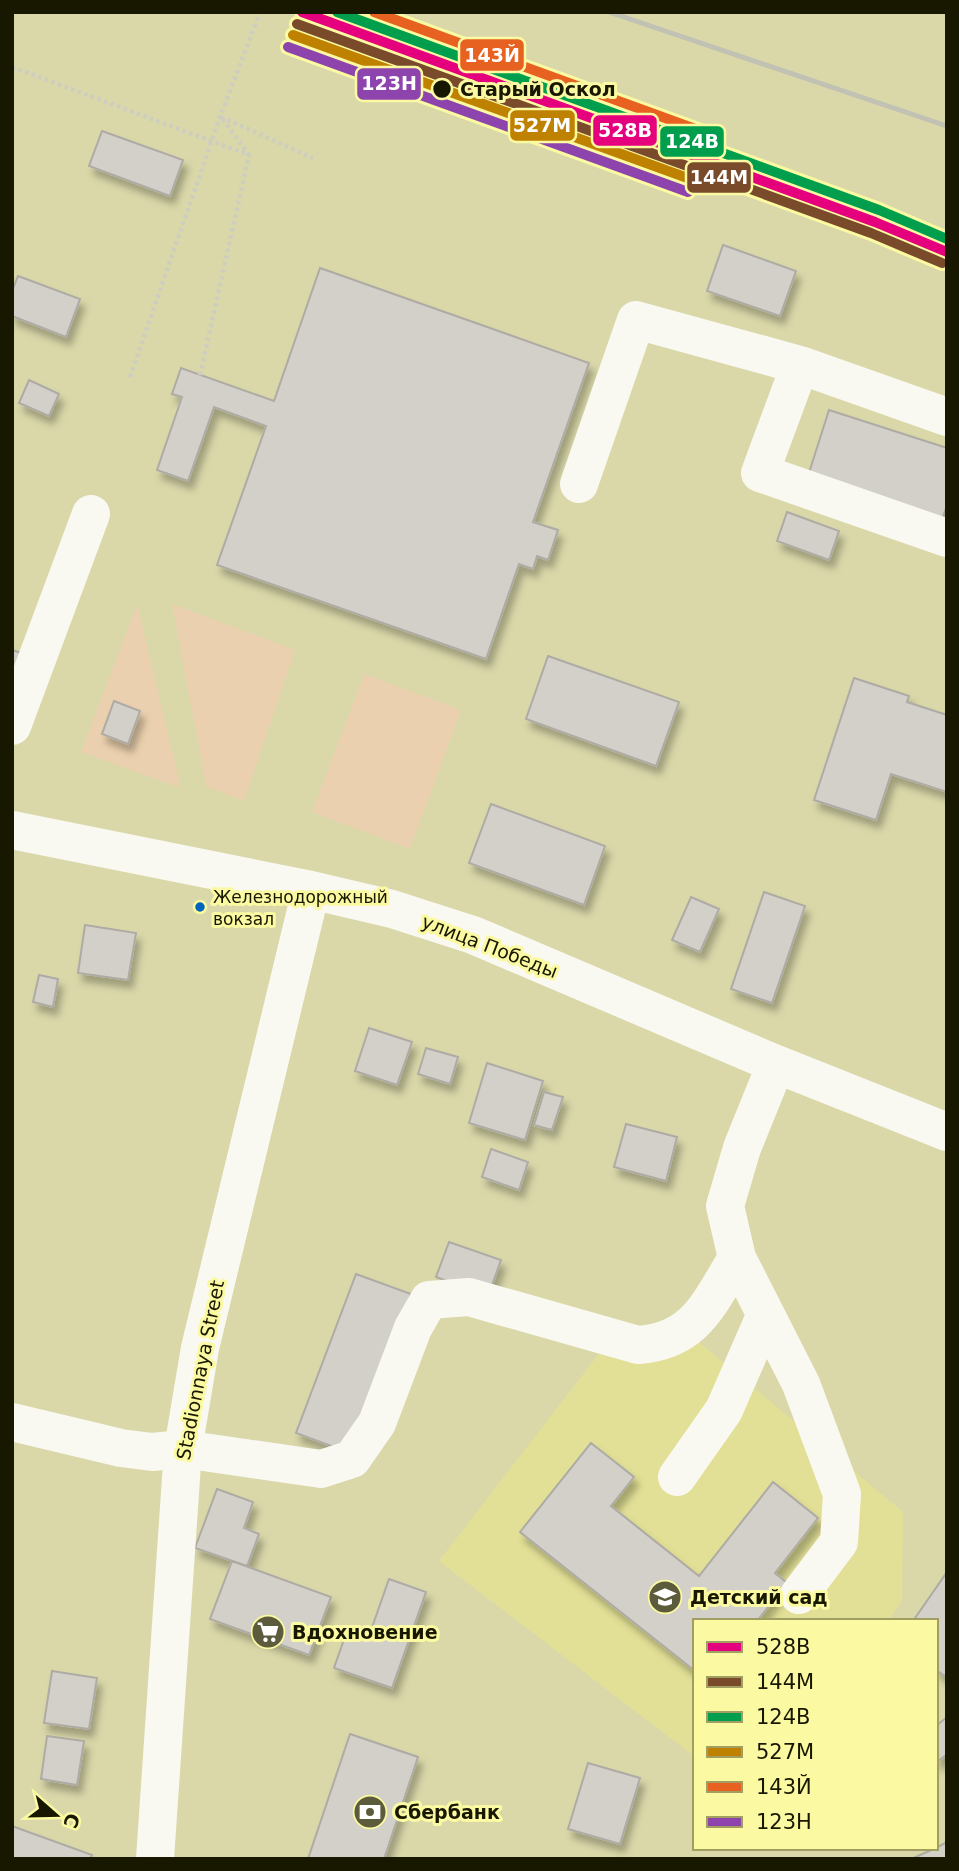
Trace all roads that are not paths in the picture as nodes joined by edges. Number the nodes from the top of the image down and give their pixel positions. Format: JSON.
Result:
{"nodes":[{"id":1,"x":800,"y":365,"type":"junction"},
{"id":2,"x":947,"y":417,"type":"edge"},
{"id":3,"x":579,"y":484,"type":"dead end"},
{"id":4,"x":91,"y":514,"type":"dead end"},
{"id":5,"x":947,"y":538,"type":"edge"},
{"id":6,"x":12,"y":726,"type":"edge"},
{"id":7,"x":12,"y":830,"type":"edge"},
{"id":8,"x":311,"y":890,"type":"junction"},
{"id":9,"x":776,"y":1064,"type":"junction"},
{"id":10,"x":947,"y":1132,"type":"edge"},
{"id":11,"x":737,"y":1258,"type":"junction"},
{"id":12,"x":765,"y":1316,"type":"junction"},
{"id":13,"x":12,"y":1422,"type":"edge"},
{"id":14,"x":183,"y":1449,"type":"junction"},
{"id":15,"x":677,"y":1477,"type":"dead end"},
{"id":16,"x":799,"y":1595,"type":"dead end"},
{"id":17,"x":155,"y":1859,"type":"edge"}],
"edges":[{"from":1,"to":2,"type":"street"},
{"from":1,"to":3,"type":"street"},
{"from":1,"to":5,"type":"street"},
{"from":4,"to":6,"type":"street"},
{"from":7,"to":8,"type":"street","name":"улица Победы"},
{"from":8,"to":9,"type":"street","name":"улица Победы"},
{"from":8,"to":14,"type":"street","name":"Stadionnaya Street"},
{"from":9,"to":10,"type":"street","name":"улица Победы"},
{"from":9,"to":11,"type":"street"},
{"from":11,"to":12,"type":"street"},
{"from":11,"to":14,"type":"street"},
{"from":12,"to":15,"type":"street"},
{"from":12,"to":16,"type":"street"},
{"from":13,"to":14,"type":"street"},
{"from":14,"to":17,"type":"street","name":"Stadionnaya Street"}]}
